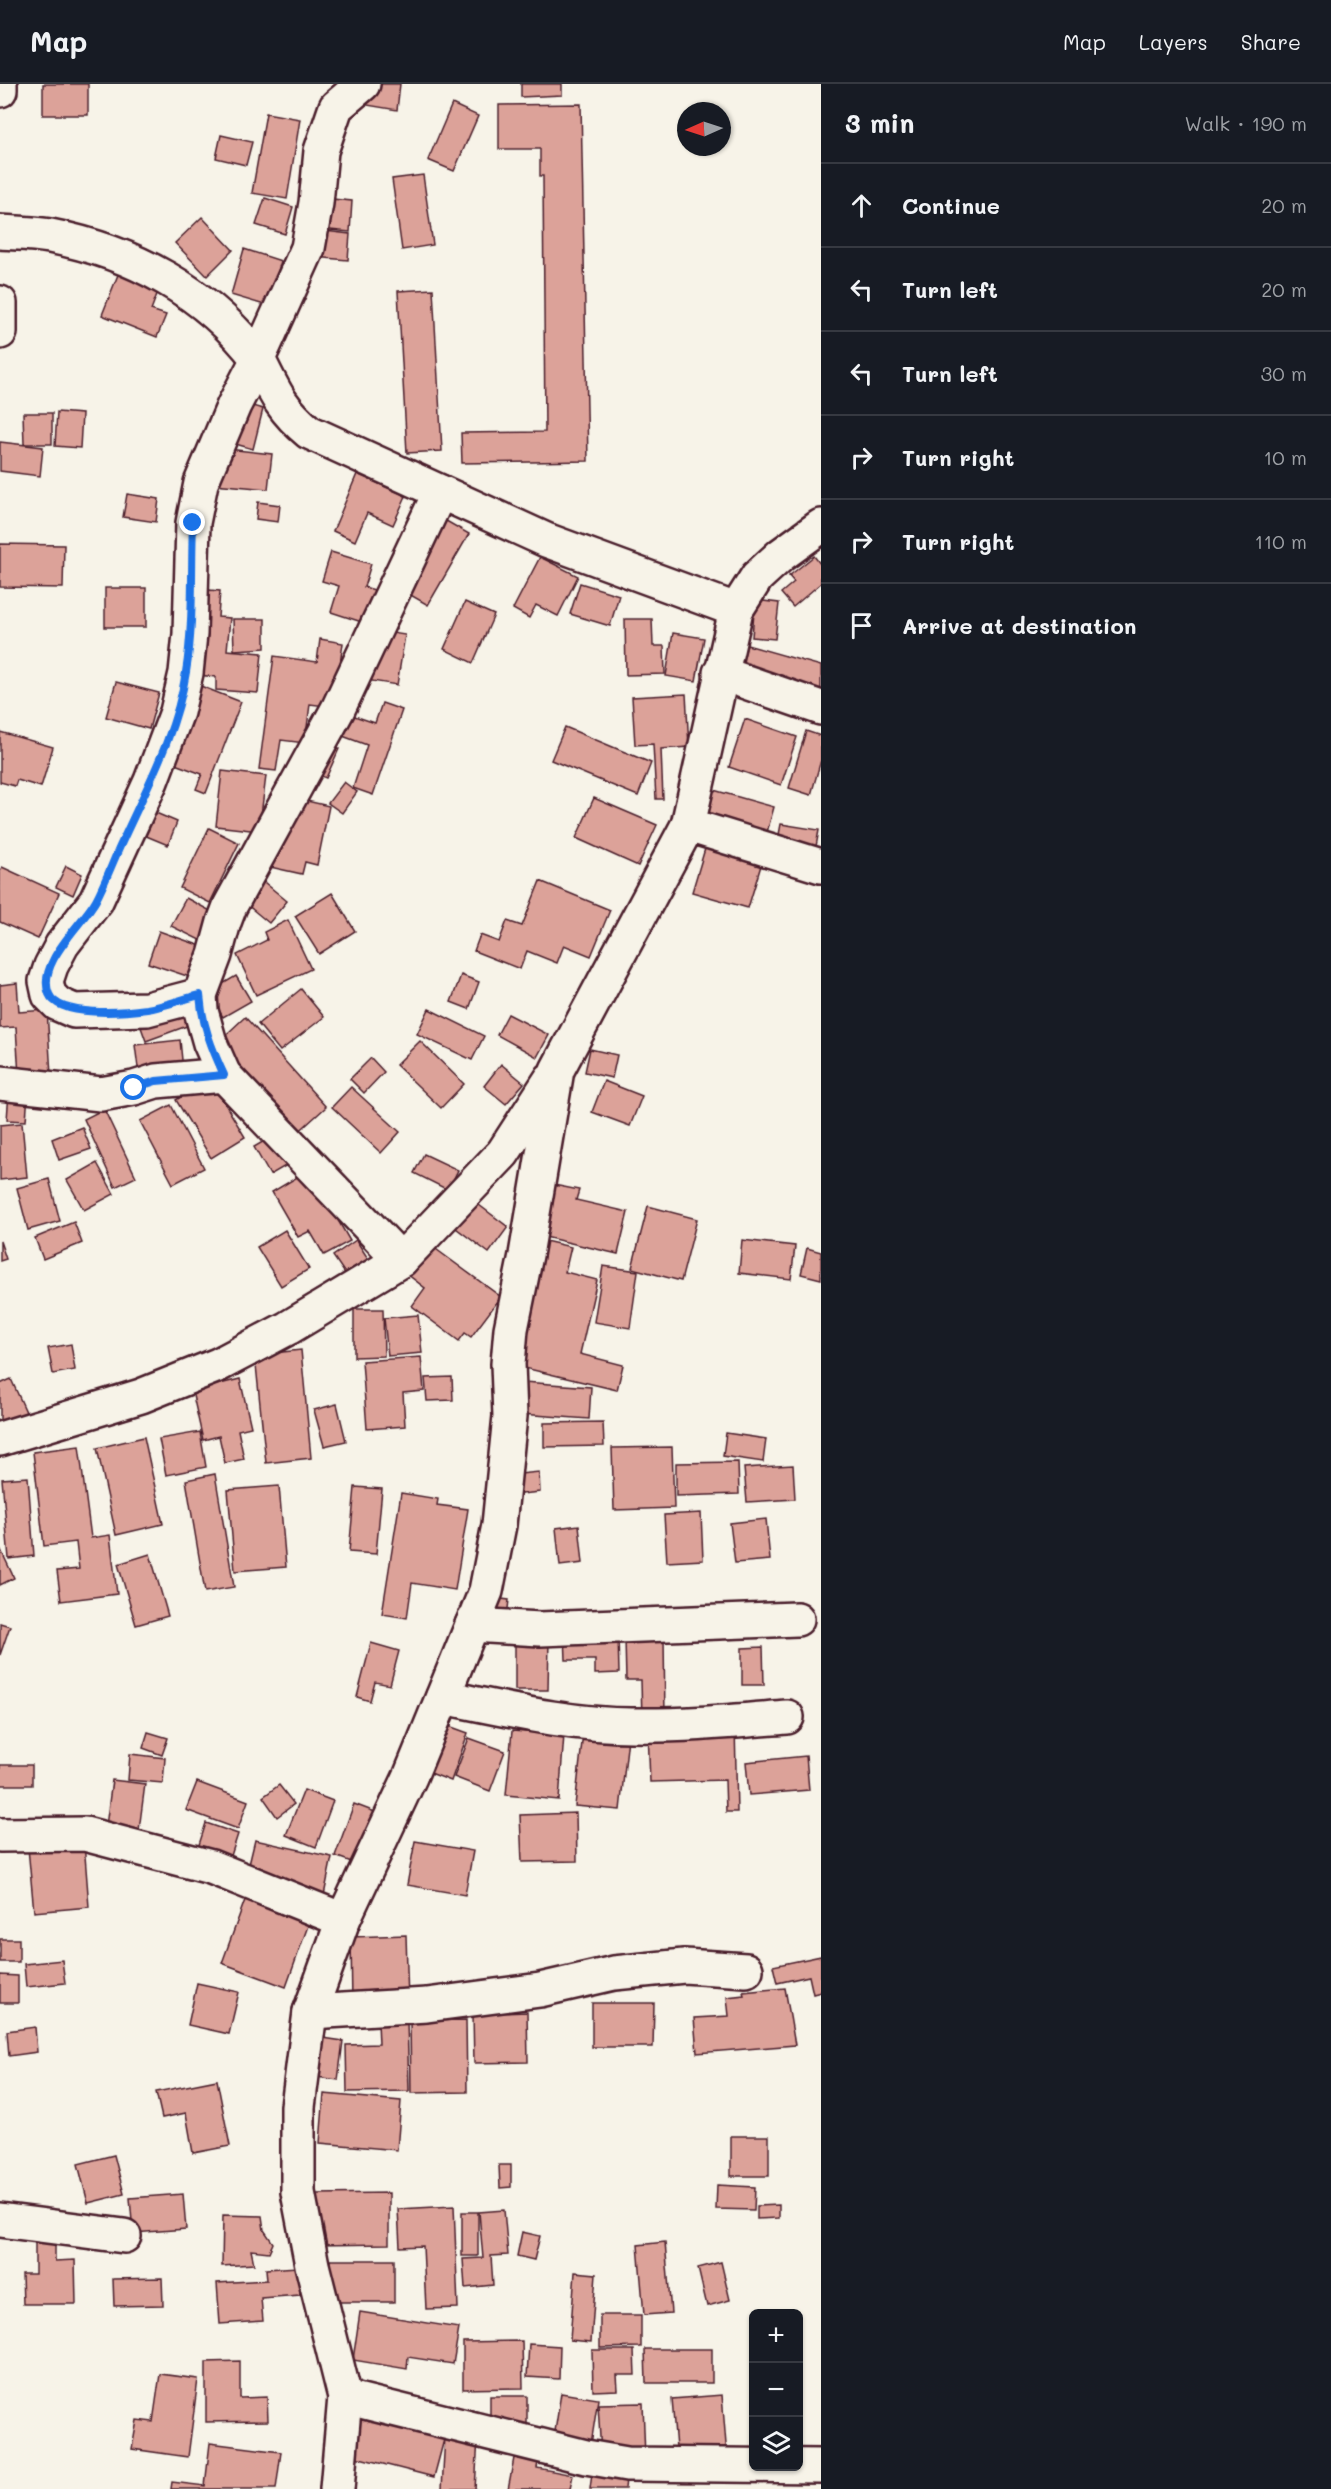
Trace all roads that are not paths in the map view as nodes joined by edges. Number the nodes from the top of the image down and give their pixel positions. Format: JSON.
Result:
{"nodes":[{"id":1,"x":0,"y":84,"type":"edge"},
{"id":2,"x":363,"y":84,"type":"edge"},
{"id":3,"x":0,"y":90,"type":"edge"},
{"id":4,"x":0,"y":232,"type":"edge"},
{"id":5,"x":0,"y":303,"type":"edge"},
{"id":6,"x":0,"y":332,"type":"edge"},
{"id":7,"x":258,"y":359,"type":"junction"},
{"id":8,"x":440,"y":492,"type":"junction"},
{"id":9,"x":821,"y":526,"type":"edge"},
{"id":10,"x":736,"y":610,"type":"junction"},
{"id":11,"x":720,"y":673,"type":"junction"},
{"id":12,"x":821,"y":708,"type":"edge"},
{"id":13,"x":688,"y":825,"type":"junction"},
{"id":14,"x":821,"y":866,"type":"edge"},
{"id":15,"x":200,"y":995,"type":"junction"},
{"id":16,"x":557,"y":1070,"type":"junction"},
{"id":17,"x":224,"y":1075,"type":"junction"},
{"id":18,"x":0,"y":1083,"type":"edge"},
{"id":19,"x":401,"y":1260,"type":"junction"},
{"id":20,"x":0,"y":1439,"type":"edge"},
{"id":21,"x":796,"y":1619,"type":"dead end"},
{"id":22,"x":472,"y":1625,"type":"junction"},
{"id":23,"x":443,"y":1697,"type":"junction"},
{"id":24,"x":787,"y":1717,"type":"dead end"},
{"id":25,"x":0,"y":1835,"type":"edge"},
{"id":26,"x":343,"y":1920,"type":"junction"},
{"id":27,"x":746,"y":1970,"type":"dead end"},
{"id":28,"x":310,"y":2012,"type":"junction"},
{"id":29,"x":0,"y":2220,"type":"edge"},
{"id":30,"x":124,"y":2235,"type":"dead end"},
{"id":31,"x":345,"y":2397,"type":"junction"},
{"id":32,"x":821,"y":2466,"type":"edge"},
{"id":33,"x":337,"y":2489,"type":"edge"}],
"edges":[{"from":1,"to":3,"type":"street"},
{"from":2,"to":7,"type":"street"},
{"from":4,"to":7,"type":"street"},
{"from":5,"to":6,"type":"street"},
{"from":7,"to":8,"type":"street"},
{"from":7,"to":15,"type":"street"},
{"from":8,"to":10,"type":"street"},
{"from":8,"to":15,"type":"street"},
{"from":9,"to":10,"type":"street"},
{"from":10,"to":11,"type":"street"},
{"from":11,"to":12,"type":"street"},
{"from":11,"to":13,"type":"street"},
{"from":13,"to":14,"type":"street"},
{"from":13,"to":16,"type":"street"},
{"from":15,"to":17,"type":"street"},
{"from":16,"to":19,"type":"street"},
{"from":16,"to":22,"type":"street"},
{"from":17,"to":18,"type":"street"},
{"from":17,"to":19,"type":"street"},
{"from":19,"to":20,"type":"street"},
{"from":21,"to":22,"type":"street"},
{"from":22,"to":23,"type":"street"},
{"from":23,"to":24,"type":"street"},
{"from":23,"to":26,"type":"street"},
{"from":25,"to":26,"type":"street"},
{"from":26,"to":28,"type":"street"},
{"from":27,"to":28,"type":"street"},
{"from":28,"to":31,"type":"street"},
{"from":29,"to":30,"type":"street"},
{"from":31,"to":32,"type":"street"},
{"from":31,"to":33,"type":"street"}]}
